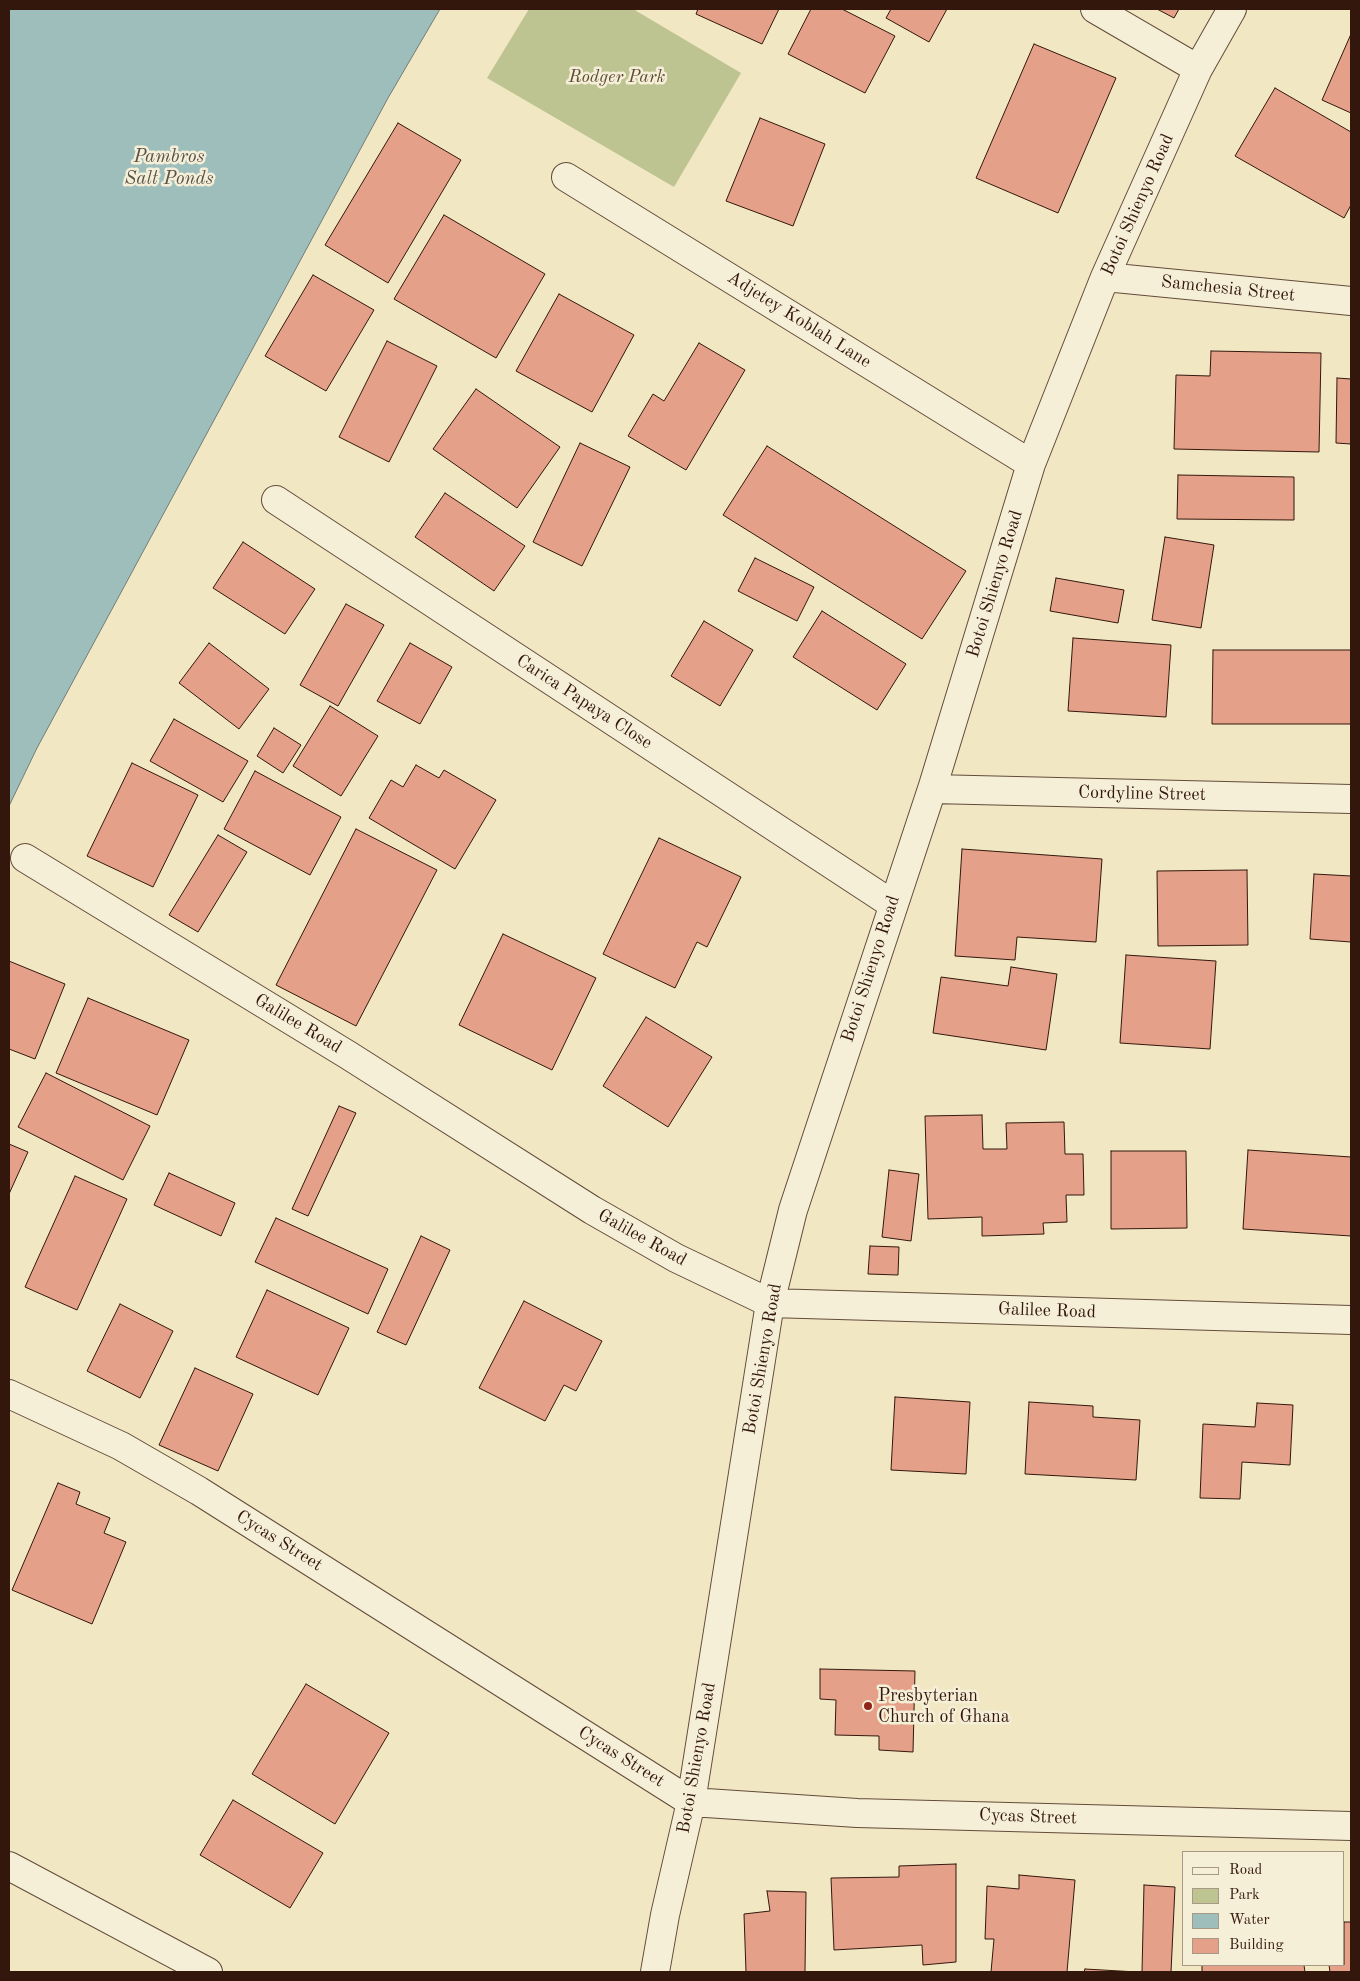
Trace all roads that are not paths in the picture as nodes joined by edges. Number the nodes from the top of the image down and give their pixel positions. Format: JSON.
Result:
{"nodes":[{"id":1,"x":1095,"y":9,"type":"edge"},
{"id":2,"x":1232,"y":9,"type":"edge"},
{"id":3,"x":1198,"y":69,"type":"junction"},
{"id":4,"x":566,"y":177,"type":"dead end"},
{"id":5,"x":1106,"y":277,"type":"junction"},
{"id":6,"x":1351,"y":301,"type":"edge"},
{"id":7,"x":1031,"y":464,"type":"junction"},
{"id":8,"x":276,"y":500,"type":"dead end"},
{"id":9,"x":932,"y":789,"type":"junction"},
{"id":10,"x":1351,"y":799,"type":"edge"},
{"id":11,"x":25,"y":858,"type":"dead end"},
{"id":12,"x":892,"y":904,"type":"junction"},
{"id":13,"x":770,"y":1303,"type":"junction"},
{"id":14,"x":1351,"y":1320,"type":"edge"},
{"id":15,"x":9,"y":1394,"type":"edge"},
{"id":16,"x":692,"y":1802,"type":"junction"},
{"id":17,"x":1351,"y":1826,"type":"edge"},
{"id":18,"x":9,"y":1866,"type":"edge"},
{"id":19,"x":208,"y":1972,"type":"edge"},
{"id":20,"x":655,"y":1972,"type":"edge"}],
"edges":[{"from":1,"to":3,"type":"street"},
{"from":2,"to":3,"type":"street","name":"Botoi Shienyo Road"},
{"from":3,"to":5,"type":"street","name":"Botoi Shienyo Road"},
{"from":4,"to":7,"type":"street","name":"Adjetey Koblah Lane"},
{"from":5,"to":6,"type":"street","name":"Samchesia Street"},
{"from":5,"to":7,"type":"street","name":"Botoi Shienyo Road"},
{"from":7,"to":9,"type":"street","name":"Botoi Shienyo Road"},
{"from":8,"to":12,"type":"street","name":"Carica Papaya Close"},
{"from":9,"to":10,"type":"street","name":"Cordyline Street"},
{"from":9,"to":12,"type":"street","name":"Botoi Shienyo Road"},
{"from":11,"to":13,"type":"street","name":"Galilee Road"},
{"from":12,"to":13,"type":"street","name":"Botoi Shienyo Road"},
{"from":13,"to":14,"type":"street","name":"Galilee Road"},
{"from":13,"to":16,"type":"street","name":"Botoi Shienyo Road"},
{"from":15,"to":16,"type":"street","name":"Cycas Street"},
{"from":16,"to":17,"type":"street","name":"Cycas Street"},
{"from":16,"to":20,"type":"street","name":"Botoi Shienyo Road"},
{"from":18,"to":19,"type":"street"}]}
